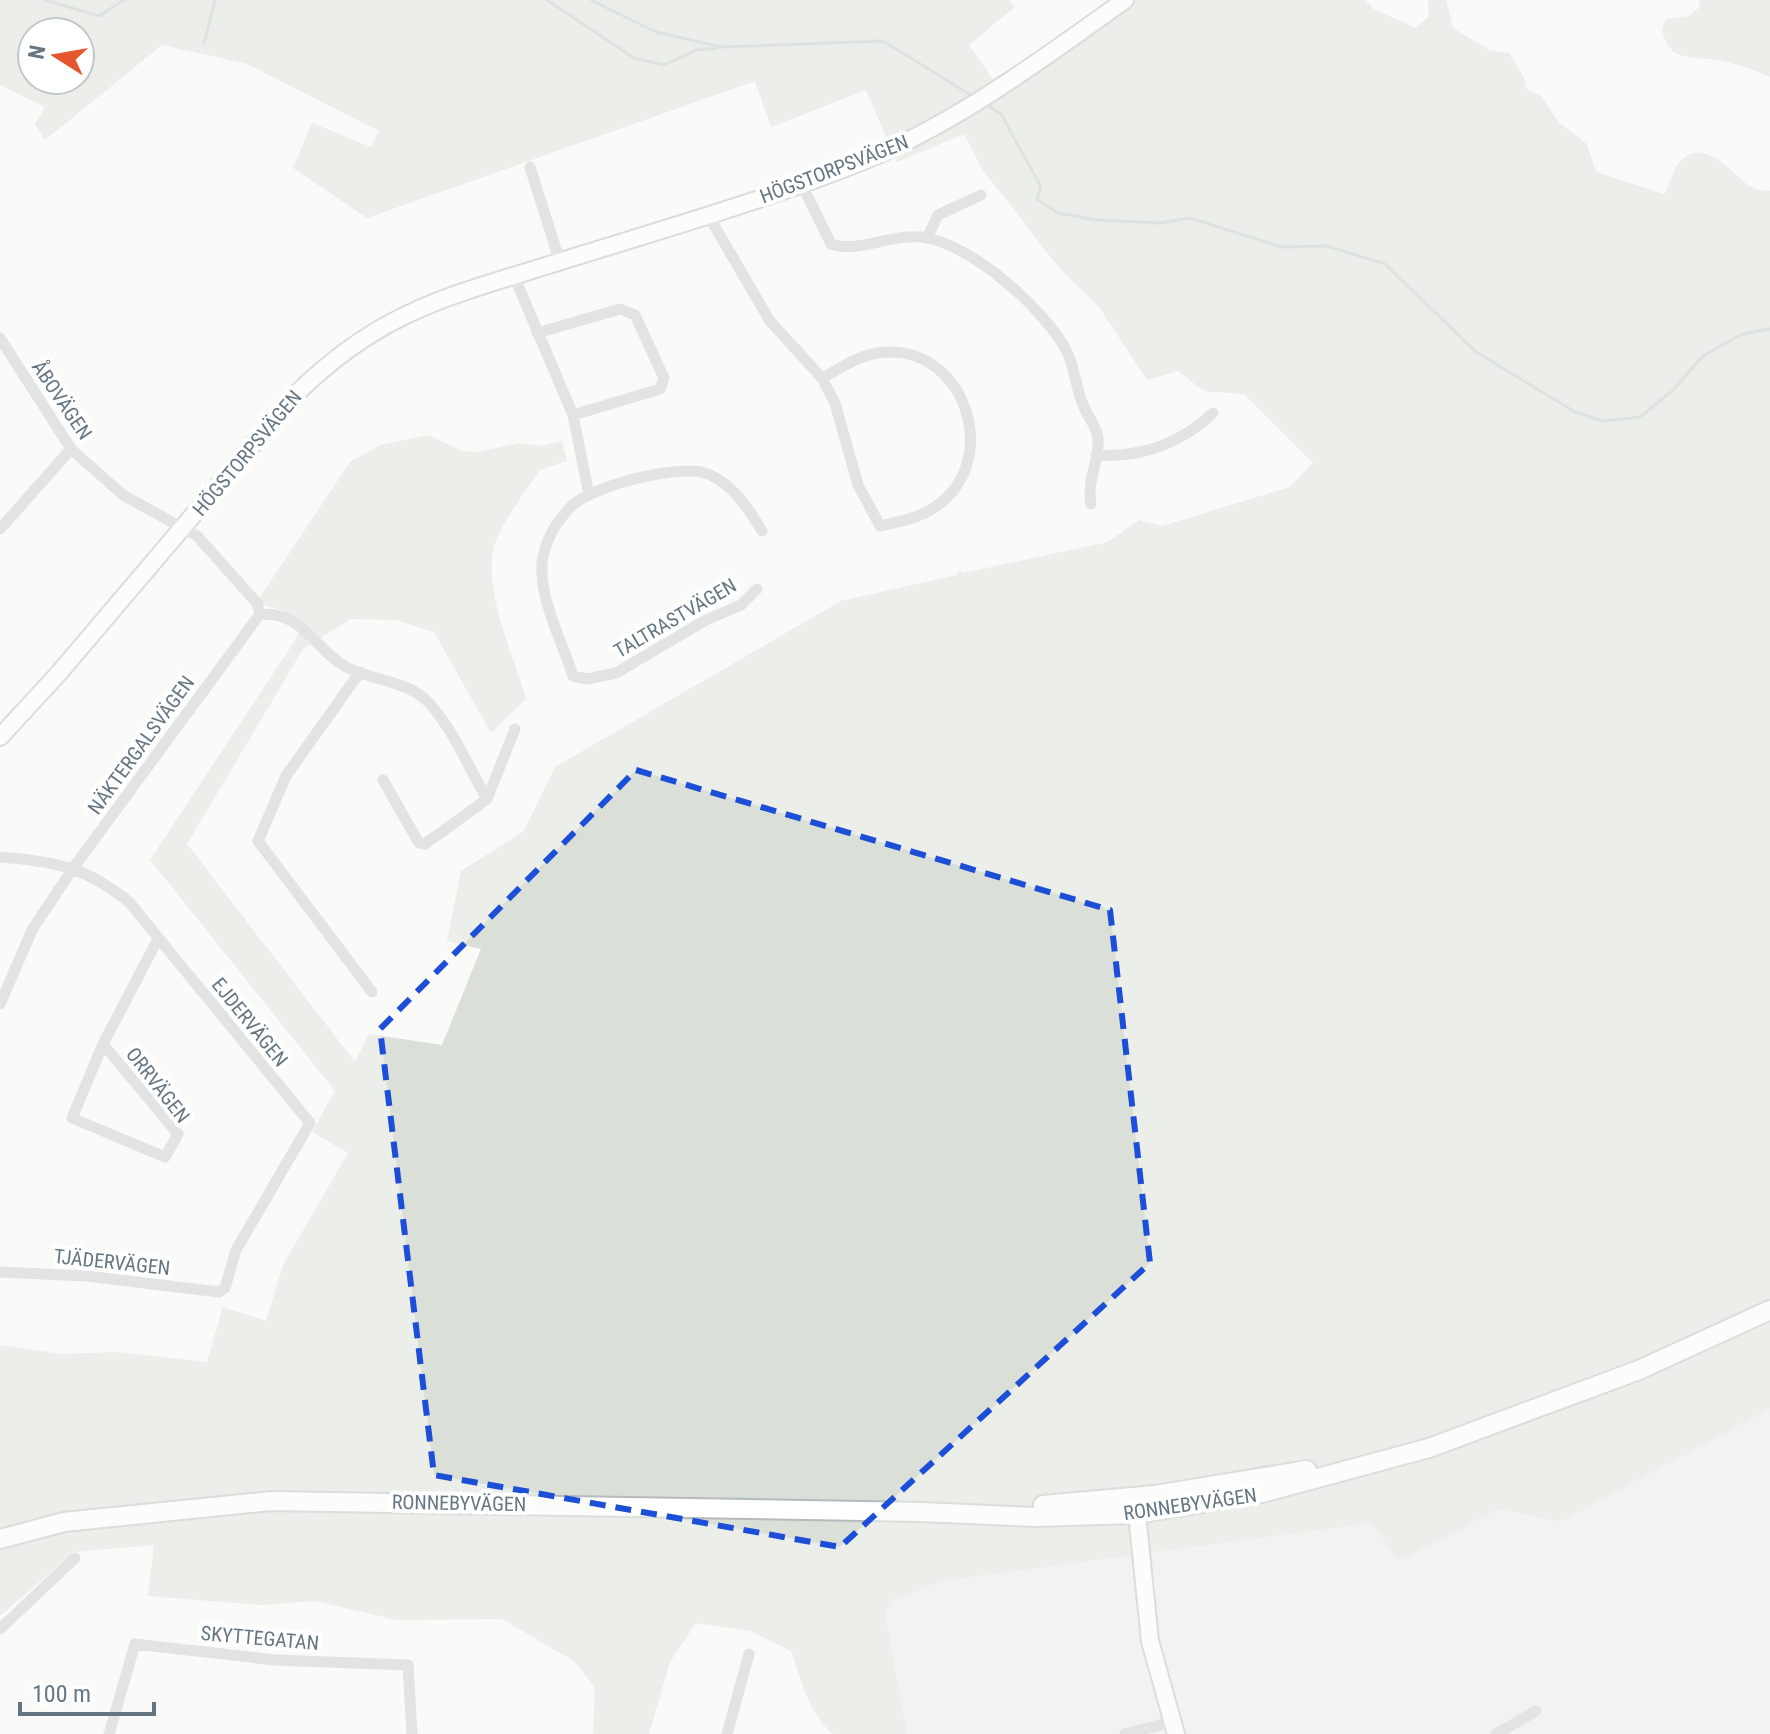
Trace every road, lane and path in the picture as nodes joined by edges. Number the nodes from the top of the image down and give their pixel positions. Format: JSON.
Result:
{"nodes":[{"id":1,"x":1125,"y":0,"type":"edge"},
{"id":2,"x":530,"y":167,"type":"dead end"},
{"id":3,"x":801,"y":183,"type":"junction"},
{"id":4,"x":981,"y":195,"type":"dead end"},
{"id":5,"x":708,"y":215,"type":"junction"},
{"id":6,"x":927,"y":238,"type":"junction"},
{"id":7,"x":560,"y":262,"type":"junction"},
{"id":8,"x":514,"y":276,"type":"junction"},
{"id":9,"x":537,"y":333,"type":"junction"},
{"id":10,"x":0,"y":338,"type":"edge"},
{"id":11,"x":3,"y":354,"type":"edge"},
{"id":12,"x":822,"y":378,"type":"junction"},
{"id":13,"x":1213,"y":413,"type":"dead end"},
{"id":14,"x":573,"y":415,"type":"junction"},
{"id":15,"x":71,"y":449,"type":"junction"},
{"id":16,"x":1096,"y":455,"type":"junction"},
{"id":17,"x":589,"y":495,"type":"junction"},
{"id":18,"x":1091,"y":504,"type":"dead end"},
{"id":19,"x":184,"y":527,"type":"junction"},
{"id":20,"x":0,"y":529,"type":"edge"},
{"id":21,"x":762,"y":531,"type":"dead end"},
{"id":22,"x":757,"y":589,"type":"dead end"},
{"id":23,"x":260,"y":614,"type":"junction"},
{"id":24,"x":360,"y":672,"type":"junction"},
{"id":25,"x":515,"y":729,"type":"dead end"},
{"id":26,"x":0,"y":737,"type":"edge"},
{"id":27,"x":383,"y":780,"type":"dead end"},
{"id":28,"x":487,"y":799,"type":"junction"},
{"id":29,"x":0,"y":857,"type":"edge"},
{"id":30,"x":74,"y":867,"type":"junction"},
{"id":31,"x":158,"y":939,"type":"junction"},
{"id":32,"x":372,"y":992,"type":"dead end"},
{"id":33,"x":0,"y":1004,"type":"edge"},
{"id":34,"x":103,"y":1044,"type":"junction"},
{"id":35,"x":0,"y":1272,"type":"edge"},
{"id":36,"x":219,"y":1292,"type":"joint"},
{"id":37,"x":1770,"y":1310,"type":"edge"},
{"id":38,"x":1136,"y":1506,"type":"junction"},
{"id":39,"x":0,"y":1539,"type":"edge"},
{"id":40,"x":75,"y":1558,"type":"dead end"},
{"id":41,"x":0,"y":1629,"type":"edge"},
{"id":42,"x":749,"y":1654,"type":"dead end"},
{"id":43,"x":1536,"y":1711,"type":"dead end"},
{"id":44,"x":1174,"y":1728,"type":"edge"},
{"id":45,"x":109,"y":1734,"type":"edge"},
{"id":46,"x":412,"y":1734,"type":"edge"},
{"id":47,"x":727,"y":1734,"type":"edge"},
{"id":48,"x":1125,"y":1734,"type":"edge"},
{"id":49,"x":1496,"y":1734,"type":"edge"}],
"edges":[{"from":1,"to":3,"type":"street","name":"HÖGSTORPSVÄGEN"},
{"from":2,"to":7,"type":"street"},
{"from":3,"to":5,"type":"street","name":"HÖGSTORPSVÄGEN"},
{"from":3,"to":6,"type":"street"},
{"from":4,"to":6,"type":"street"},
{"from":5,"to":7,"type":"street","name":"HÖGSTORPSVÄGEN"},
{"from":5,"to":12,"type":"street"},
{"from":6,"to":16,"type":"street"},
{"from":7,"to":8,"type":"street","name":"HÖGSTORPSVÄGEN"},
{"from":8,"to":9,"type":"street"},
{"from":8,"to":19,"type":"street","name":"HÖGSTORPSVÄGEN"},
{"from":9,"to":14,"type":"street"},
{"from":9,"to":14,"type":"street"},
{"from":10,"to":11,"type":"street","name":"ÅBOVÄGEN"},
{"from":11,"to":15,"type":"street","name":"ÅBOVÄGEN"},
{"from":12,"to":12,"type":"street"},
{"from":13,"to":16,"type":"street"},
{"from":14,"to":17,"type":"street"},
{"from":15,"to":19,"type":"street","name":"ÅBOVÄGEN"},
{"from":15,"to":20,"type":"street"},
{"from":16,"to":18,"type":"street"},
{"from":17,"to":21,"type":"street"},
{"from":17,"to":22,"type":"street","name":"TALTRASTVÄGEN"},
{"from":19,"to":23,"type":"street"},
{"from":19,"to":26,"type":"street","name":"HÖGSTORPSVÄGEN"},
{"from":23,"to":24,"type":"street"},
{"from":23,"to":30,"type":"street","name":"NÄKTERGALSVÄGEN"},
{"from":24,"to":28,"type":"street"},
{"from":24,"to":32,"type":"street"},
{"from":25,"to":28,"type":"street"},
{"from":27,"to":28,"type":"street"},
{"from":29,"to":30,"type":"street","name":"EJDERVÄGEN"},
{"from":30,"to":31,"type":"street","name":"EJDERVÄGEN"},
{"from":30,"to":33,"type":"street","name":"NÄKTERGALSVÄGEN"},
{"from":31,"to":34,"type":"street","name":"ORRVÄGEN"},
{"from":31,"to":36,"type":"street","name":"EJDERVÄGEN"},
{"from":34,"to":34,"type":"street","name":"ORRVÄGEN"},
{"from":35,"to":36,"type":"street","name":"TJÄDERVÄGEN"},
{"from":37,"to":38,"type":"main road","name":"RONNEBYVÄGEN"},
{"from":38,"to":39,"type":"main road","name":"RONNEBYVÄGEN"},
{"from":38,"to":44,"type":"street"},
{"from":40,"to":41,"type":"street"},
{"from":42,"to":47,"type":"street"},
{"from":43,"to":49,"type":"street"},
{"from":44,"to":48,"type":"street"},
{"from":45,"to":46,"type":"street","name":"SKYTTEGATAN"}]}
